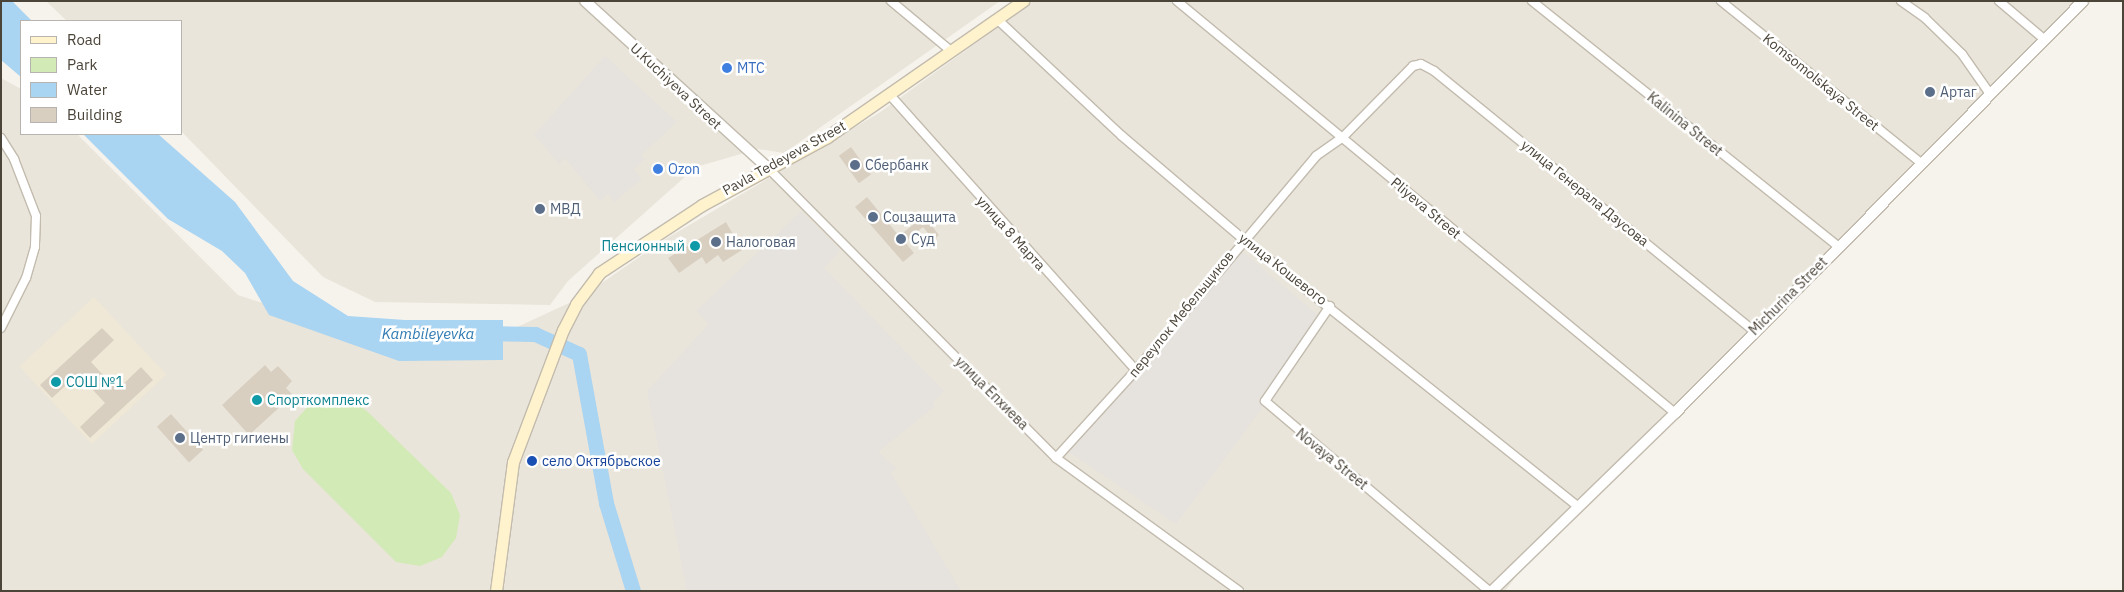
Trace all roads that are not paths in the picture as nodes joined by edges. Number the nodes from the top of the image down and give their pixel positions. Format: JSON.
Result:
{"nodes":[{"id":1,"x":585,"y":1,"type":"edge"},
{"id":2,"x":891,"y":1,"type":"edge"},
{"id":3,"x":1023,"y":1,"type":"edge"},
{"id":4,"x":1177,"y":1,"type":"edge"},
{"id":5,"x":1532,"y":1,"type":"edge"},
{"id":6,"x":1721,"y":1,"type":"edge"},
{"id":7,"x":1901,"y":1,"type":"edge"},
{"id":8,"x":1999,"y":1,"type":"edge"},
{"id":9,"x":2083,"y":1,"type":"edge"},
{"id":10,"x":998,"y":20,"type":"junction"},
{"id":11,"x":2045,"y":40,"type":"junction"},
{"id":12,"x":951,"y":51,"type":"junction"},
{"id":13,"x":1413,"y":66,"type":"joint"},
{"id":14,"x":889,"y":94,"type":"junction"},
{"id":15,"x":1990,"y":94,"type":"junction"},
{"id":16,"x":1,"y":138,"type":"edge"},
{"id":17,"x":1342,"y":138,"type":"junction"},
{"id":18,"x":1921,"y":163,"type":"junction"},
{"id":19,"x":769,"y":169,"type":"junction"},
{"id":20,"x":1243,"y":239,"type":"junction"},
{"id":21,"x":1838,"y":246,"type":"junction"},
{"id":22,"x":1330,"y":306,"type":"junction"},
{"id":23,"x":1,"y":328,"type":"edge"},
{"id":24,"x":1753,"y":330,"type":"junction"},
{"id":25,"x":1136,"y":370,"type":"junction"},
{"id":26,"x":1675,"y":413,"type":"junction"},
{"id":27,"x":1056,"y":458,"type":"junction"},
{"id":28,"x":1578,"y":506,"type":"junction"},
{"id":29,"x":496,"y":591,"type":"edge"},
{"id":30,"x":1239,"y":591,"type":"edge"},
{"id":31,"x":1490,"y":591,"type":"edge"}],
"edges":[{"from":1,"to":19,"type":"street","name":"U.Kuchiyeva Street"},
{"from":2,"to":12,"type":"street"},
{"from":3,"to":10,"type":"main road","name":"Pavla Tedeyeva Street"},
{"from":4,"to":17,"type":"street","name":"Pliyeva Street"},
{"from":5,"to":21,"type":"street","name":"Kalinina Street"},
{"from":6,"to":18,"type":"street","name":"Komsomolskaya Street"},
{"from":7,"to":15,"type":"street"},
{"from":8,"to":11,"type":"street"},
{"from":9,"to":11,"type":"street","name":"Michurina Street"},
{"from":10,"to":12,"type":"main road","name":"Pavla Tedeyeva Street"},
{"from":10,"to":20,"type":"street","name":"улица Кошевого"},
{"from":11,"to":15,"type":"street","name":"Michurina Street"},
{"from":12,"to":14,"type":"main road","name":"Pavla Tedeyeva Street"},
{"from":13,"to":17,"type":"street","name":"переулок Мебельщиков"},
{"from":13,"to":24,"type":"street","name":"улица Генерала Дзусова"},
{"from":14,"to":19,"type":"main road","name":"Pavla Tedeyeva Street"},
{"from":14,"to":25,"type":"street","name":"улица 8 Марта"},
{"from":15,"to":18,"type":"street","name":"Michurina Street"},
{"from":16,"to":23,"type":"street"},
{"from":17,"to":20,"type":"street","name":"переулок Мебельщиков"},
{"from":17,"to":26,"type":"street","name":"Pliyeva Street"},
{"from":18,"to":21,"type":"street","name":"Michurina Street"},
{"from":19,"to":27,"type":"street","name":"улица Епхиева"},
{"from":19,"to":29,"type":"main road","name":"Pavla Tedeyeva Street"},
{"from":20,"to":22,"type":"street","name":"улица Кошевого"},
{"from":20,"to":25,"type":"street","name":"переулок Мебельщиков"},
{"from":21,"to":24,"type":"street","name":"Michurina Street"},
{"from":22,"to":28,"type":"street","name":"улица Кошевого"},
{"from":22,"to":31,"type":"street","name":"Novaya Street"},
{"from":24,"to":26,"type":"street","name":"Michurina Street"},
{"from":25,"to":27,"type":"street","name":"переулок Мебельщиков"},
{"from":26,"to":28,"type":"street","name":"Michurina Street"},
{"from":27,"to":30,"type":"street","name":"улица Епхиева"},
{"from":28,"to":31,"type":"street","name":"Michurina Street"}]}
